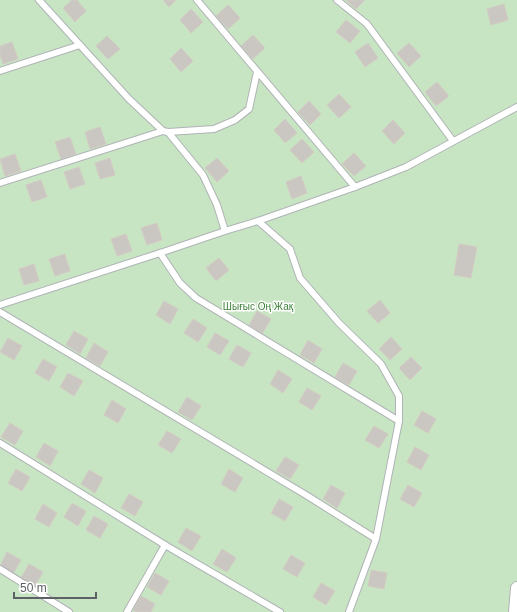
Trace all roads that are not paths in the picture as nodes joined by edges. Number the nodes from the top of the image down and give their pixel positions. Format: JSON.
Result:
{"nodes":[{"id":1,"x":40,"y":0,"type":"edge"},
{"id":2,"x":197,"y":0,"type":"edge"},
{"id":3,"x":337,"y":0,"type":"edge"},
{"id":4,"x":80,"y":46,"type":"junction"},
{"id":5,"x":0,"y":71,"type":"edge"},
{"id":6,"x":257,"y":72,"type":"junction"},
{"id":7,"x":517,"y":107,"type":"edge"},
{"id":8,"x":165,"y":132,"type":"junction"},
{"id":9,"x":453,"y":141,"type":"junction"},
{"id":10,"x":0,"y":183,"type":"edge"},
{"id":11,"x":355,"y":187,"type":"junction"},
{"id":12,"x":258,"y":221,"type":"junction"},
{"id":13,"x":225,"y":231,"type":"junction"},
{"id":14,"x":160,"y":253,"type":"junction"},
{"id":15,"x":0,"y":305,"type":"edge"},
{"id":16,"x":0,"y":312,"type":"edge"},
{"id":17,"x":398,"y":420,"type":"junction"},
{"id":18,"x":0,"y":443,"type":"edge"},
{"id":19,"x":376,"y":539,"type":"junction"},
{"id":20,"x":165,"y":545,"type":"junction"},
{"id":21,"x":0,"y":569,"type":"edge"},
{"id":22,"x":517,"y":588,"type":"edge"},
{"id":23,"x":69,"y":612,"type":"edge"},
{"id":24,"x":127,"y":612,"type":"edge"},
{"id":25,"x":280,"y":612,"type":"edge"},
{"id":26,"x":349,"y":612,"type":"edge"},
{"id":27,"x":515,"y":612,"type":"edge"}],
"edges":[{"from":1,"to":4,"type":"lane"},
{"from":2,"to":6,"type":"lane"},
{"from":3,"to":9,"type":"lane"},
{"from":4,"to":5,"type":"lane"},
{"from":4,"to":8,"type":"lane"},
{"from":6,"to":8,"type":"lane"},
{"from":6,"to":11,"type":"lane"},
{"from":7,"to":9,"type":"lane"},
{"from":8,"to":10,"type":"lane"},
{"from":8,"to":13,"type":"lane"},
{"from":9,"to":11,"type":"lane"},
{"from":11,"to":12,"type":"lane"},
{"from":12,"to":13,"type":"lane"},
{"from":12,"to":17,"type":"lane"},
{"from":13,"to":14,"type":"lane"},
{"from":14,"to":15,"type":"lane"},
{"from":14,"to":17,"type":"lane"},
{"from":16,"to":19,"type":"lane"},
{"from":17,"to":19,"type":"lane"},
{"from":18,"to":20,"type":"lane"},
{"from":19,"to":26,"type":"lane"},
{"from":20,"to":24,"type":"lane"},
{"from":20,"to":25,"type":"lane"},
{"from":21,"to":23,"type":"lane"},
{"from":22,"to":27,"type":"street"}]}
